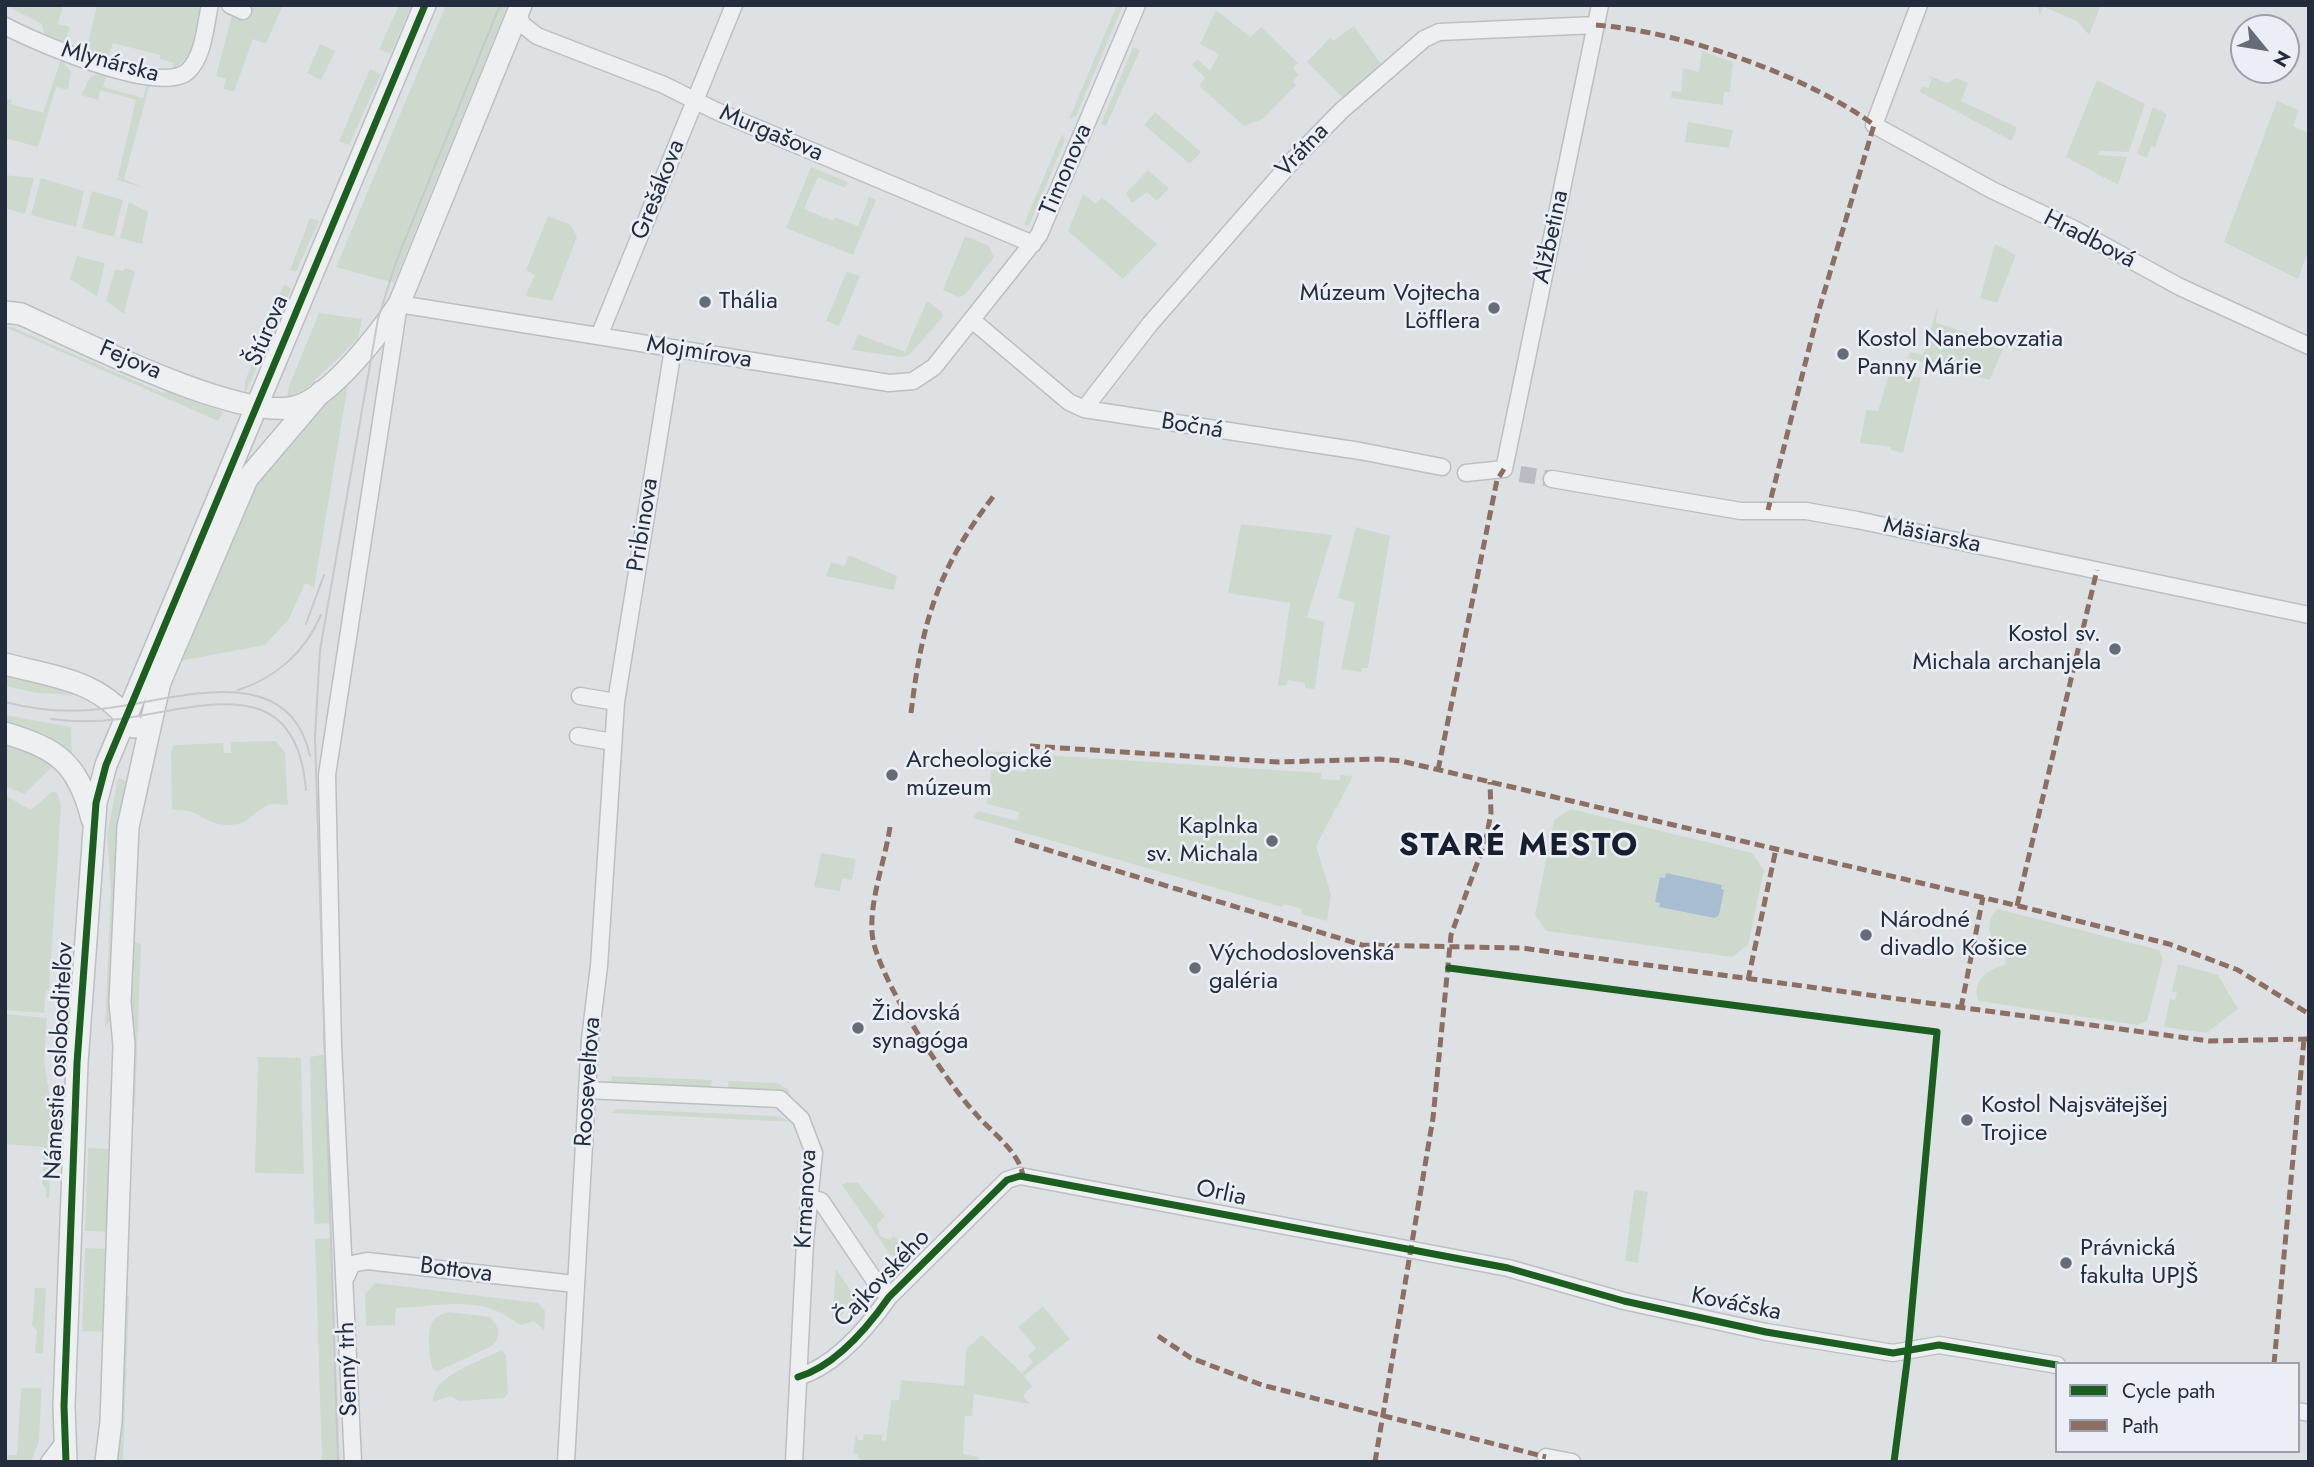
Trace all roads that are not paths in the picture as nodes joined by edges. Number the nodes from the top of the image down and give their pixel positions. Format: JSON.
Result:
{"nodes":[{"id":1,"x":210,"y":5,"type":"edge"},
{"id":2,"x":425,"y":5,"type":"edge"},
{"id":3,"x":734,"y":5,"type":"edge"},
{"id":4,"x":1137,"y":5,"type":"edge"},
{"id":5,"x":1600,"y":5,"type":"edge"},
{"id":6,"x":1919,"y":5,"type":"edge"},
{"id":7,"x":519,"y":9,"type":"edge"},
{"id":8,"x":1596,"y":24,"type":"junction"},
{"id":9,"x":5,"y":26,"type":"edge"},
{"id":10,"x":695,"y":101,"type":"junction"},
{"id":11,"x":1033,"y":244,"type":"junction"},
{"id":12,"x":400,"y":304,"type":"junction"},
{"id":13,"x":5,"y":312,"type":"edge"},
{"id":14,"x":972,"y":320,"type":"junction"},
{"id":15,"x":599,"y":336,"type":"junction"},
{"id":16,"x":2309,"y":346,"type":"edge"},
{"id":17,"x":673,"y":349,"type":"junction"},
{"id":18,"x":321,"y":392,"type":"junction"},
{"id":19,"x":256,"y":407,"type":"junction"},
{"id":20,"x":1084,"y":409,"type":"junction"},
{"id":21,"x":1442,"y":467,"type":"dead end"},
{"id":22,"x":1466,"y":473,"type":"dead end"},
{"id":23,"x":1552,"y":479,"type":"tunnel mouth"},
{"id":24,"x":2309,"y":615,"type":"edge"},
{"id":25,"x":5,"y":664,"type":"edge"},
{"id":26,"x":146,"y":671,"type":"junction"},
{"id":27,"x":101,"y":692,"type":"junction"},
{"id":28,"x":580,"y":696,"type":"dead end"},
{"id":29,"x":616,"y":702,"type":"junction"},
{"id":30,"x":127,"y":718,"type":"junction"},
{"id":31,"x":5,"y":733,"type":"edge"},
{"id":32,"x":578,"y":736,"type":"dead end"},
{"id":33,"x":613,"y":741,"type":"junction"},
{"id":34,"x":138,"y":777,"type":"junction"},
{"id":35,"x":92,"y":835,"type":"junction"},
{"id":36,"x":587,"y":1090,"type":"junction"},
{"id":37,"x":1023,"y":1176,"type":"joint"},
{"id":38,"x":811,"y":1198,"type":"junction"},
{"id":39,"x":1410,"y":1251,"type":"joint"},
{"id":40,"x":345,"y":1277,"type":"junction"},
{"id":41,"x":575,"y":1284,"type":"junction"},
{"id":42,"x":889,"y":1297,"type":"junction"},
{"id":43,"x":2055,"y":1365,"type":"edge"},
{"id":44,"x":798,"y":1377,"type":"junction"},
{"id":45,"x":65,"y":1452,"type":"edge"},
{"id":46,"x":1546,"y":1457,"type":"dead end"},
{"id":47,"x":49,"y":1462,"type":"edge"},
{"id":48,"x":106,"y":1462,"type":"edge"},
{"id":49,"x":353,"y":1462,"type":"edge"},
{"id":50,"x":566,"y":1462,"type":"edge"},
{"id":51,"x":794,"y":1462,"type":"edge"},
{"id":52,"x":1572,"y":1462,"type":"edge"}],
"edges":[{"from":1,"to":9,"type":"street","name":"Mlynárska"},
{"from":2,"to":19,"type":"street","name":"Štúrova"},
{"from":3,"to":10,"type":"street","name":"Grešákova"},
{"from":4,"to":11,"type":"street","name":"Timonova"},
{"from":5,"to":8,"type":"street","name":"Alžbetina"},
{"from":6,"to":16,"type":"street","name":"Hradbová"},
{"from":7,"to":10,"type":"street","name":"Murgašova"},
{"from":7,"to":12,"type":"street"},
{"from":8,"to":20,"type":"street","name":"Vrátna"},
{"from":8,"to":22,"type":"street","name":"Alžbetina"},
{"from":10,"to":11,"type":"street","name":"Murgašova"},
{"from":10,"to":15,"type":"street","name":"Grešákova"},
{"from":11,"to":14,"type":"street","name":"Timonova"},
{"from":12,"to":15,"type":"street","name":"Mojmírova"},
{"from":12,"to":18,"type":"street"},
{"from":12,"to":40,"type":"street"},
{"from":13,"to":19,"type":"street","name":"Fejova"},
{"from":14,"to":17,"type":"street","name":"Mojmírova"},
{"from":14,"to":20,"type":"street","name":"Bočná"},
{"from":15,"to":17,"type":"street","name":"Mojmírova"},
{"from":17,"to":29,"type":"street","name":"Pribinova"},
{"from":18,"to":19,"type":"street"},
{"from":18,"to":34,"type":"street"},
{"from":19,"to":26,"type":"street","name":"Štúrova"},
{"from":20,"to":21,"type":"street","name":"Bočná"},
{"from":23,"to":24,"type":"street","name":"Mäsiarska"},
{"from":25,"to":27,"type":"street"},
{"from":26,"to":27,"type":"street"},
{"from":26,"to":30,"type":"street","name":"Námestie osloboditeľov"},
{"from":27,"to":30,"type":"street"},
{"from":28,"to":29,"type":"street"},
{"from":29,"to":33,"type":"street","name":"Rooseveltova"},
{"from":30,"to":34,"type":"street"},
{"from":30,"to":35,"type":"street","name":"Námestie osloboditeľov"},
{"from":31,"to":35,"type":"street"},
{"from":32,"to":33,"type":"street"},
{"from":33,"to":36,"type":"street","name":"Rooseveltova"},
{"from":34,"to":48,"type":"street"},
{"from":35,"to":45,"type":"street","name":"Námestie osloboditeľov"},
{"from":36,"to":38,"type":"street","name":"Krmanova"},
{"from":36,"to":41,"type":"street","name":"Rooseveltova"},
{"from":37,"to":39,"type":"street","name":"Orlia"},
{"from":37,"to":42,"type":"street","name":"Čajkovského"},
{"from":38,"to":42,"type":"street"},
{"from":38,"to":44,"type":"street","name":"Krmanova"},
{"from":39,"to":43,"type":"street","name":"Kováčska"},
{"from":40,"to":41,"type":"street","name":"Bottova"},
{"from":40,"to":49,"type":"street","name":"Senný trh"},
{"from":41,"to":50,"type":"street","name":"Rooseveltova"},
{"from":42,"to":44,"type":"street","name":"Čajkovského"},
{"from":44,"to":51,"type":"street","name":"Krmanova"},
{"from":45,"to":47,"type":"street"},
{"from":46,"to":52,"type":"street"}]}
